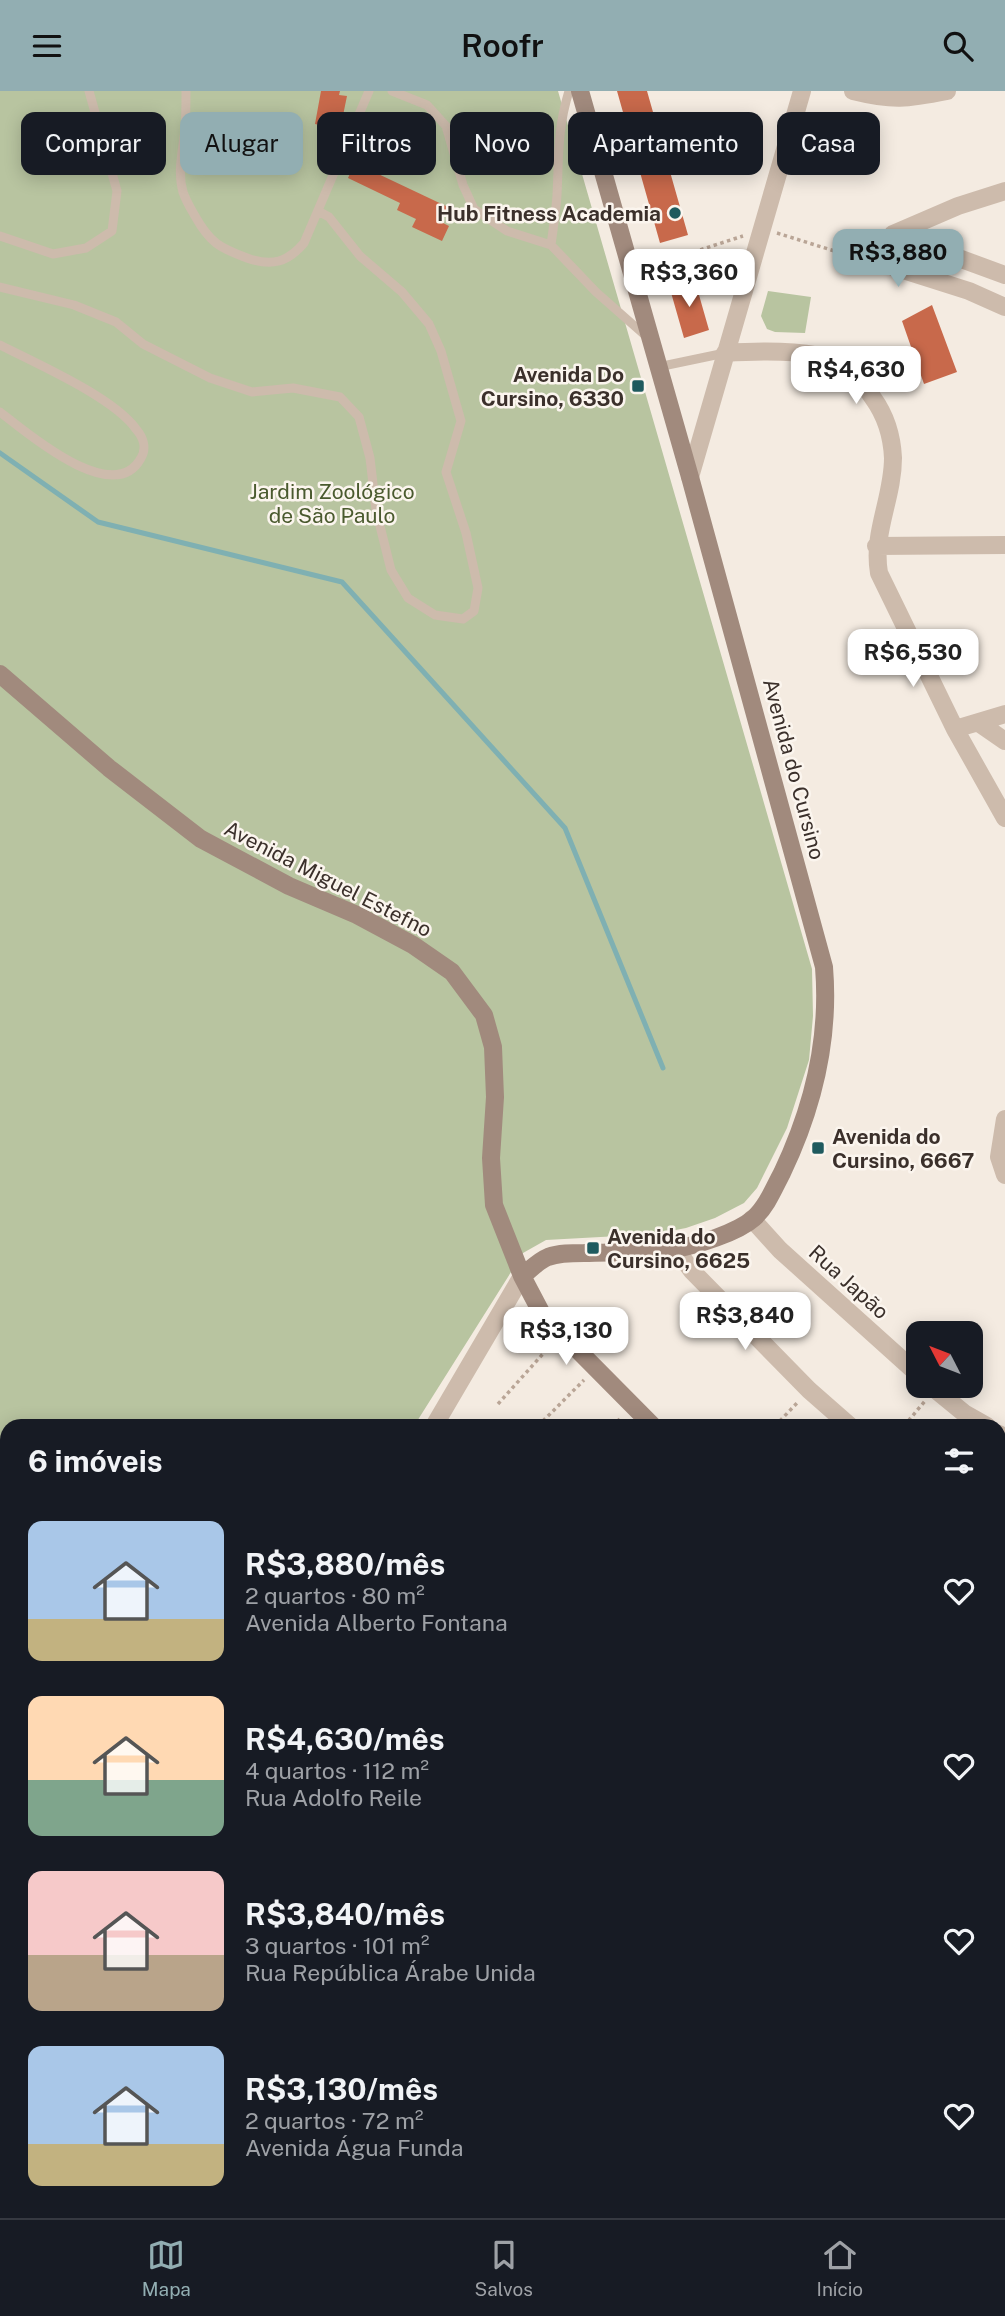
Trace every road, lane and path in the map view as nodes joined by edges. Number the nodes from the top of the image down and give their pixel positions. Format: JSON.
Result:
{"nodes":[{"id":1,"x":89,"y":91,"type":"edge"},
{"id":2,"x":186,"y":91,"type":"edge"},
{"id":3,"x":369,"y":91,"type":"edge"},
{"id":4,"x":392,"y":91,"type":"edge"},
{"id":5,"x":569,"y":91,"type":"edge"},
{"id":6,"x":580,"y":91,"type":"edge"},
{"id":7,"x":802,"y":91,"type":"edge"},
{"id":8,"x":853,"y":91,"type":"edge"},
{"id":9,"x":947,"y":91,"type":"edge"},
{"id":10,"x":1005,"y":191,"type":"edge"},
{"id":11,"x":318,"y":211,"type":"junction"},
{"id":12,"x":760,"y":231,"type":"junction"},
{"id":13,"x":893,"y":234,"type":"junction"},
{"id":14,"x":0,"y":236,"type":"edge"},
{"id":15,"x":551,"y":245,"type":"junction"},
{"id":16,"x":877,"y":255,"type":"junction"},
{"id":17,"x":631,"y":272,"type":"junction"},
{"id":18,"x":1005,"y":275,"type":"edge"},
{"id":19,"x":0,"y":287,"type":"edge"},
{"id":20,"x":1005,"y":307,"type":"edge"},
{"id":21,"x":650,"y":339,"type":"junction"},
{"id":22,"x":0,"y":345,"type":"edge"},
{"id":23,"x":725,"y":353,"type":"junction"},
{"id":24,"x":658,"y":367,"type":"junction"},
{"id":25,"x":0,"y":412,"type":"edge"},
{"id":26,"x":690,"y":477,"type":"junction"},
{"id":27,"x":1005,"y":545,"type":"edge"},
{"id":28,"x":876,"y":546,"type":"junction"},
{"id":29,"x":0,"y":674,"type":"edge"},
{"id":30,"x":1005,"y":714,"type":"edge"},
{"id":31,"x":979,"y":723,"type":"junction"},
{"id":32,"x":955,"y":729,"type":"junction"},
{"id":33,"x":1005,"y":741,"type":"edge"},
{"id":34,"x":1005,"y":818,"type":"edge"},
{"id":35,"x":1005,"y":1119,"type":"edge"},
{"id":36,"x":1005,"y":1175,"type":"edge"},
{"id":37,"x":752,"y":1219,"type":"junction"},
{"id":38,"x":676,"y":1249,"type":"junction"},
{"id":39,"x":522,"y":1276,"type":"junction"},
{"id":40,"x":561,"y":1334,"type":"junction"},
{"id":41,"x":906,"y":1363,"type":"edge"},
{"id":42,"x":595,"y":1369,"type":"junction"},
{"id":43,"x":809,"y":1390,"type":"junction"},
{"id":44,"x":925,"y":1398,"type":"edge"},
{"id":45,"x":945,"y":1398,"type":"edge"},
{"id":46,"x":498,"y":1404,"type":"dead end"},
{"id":47,"x":438,"y":1419,"type":"edge"},
{"id":48,"x":545,"y":1419,"type":"edge"},
{"id":49,"x":646,"y":1419,"type":"edge"},
{"id":50,"x":782,"y":1419,"type":"edge"},
{"id":51,"x":842,"y":1419,"type":"edge"},
{"id":52,"x":909,"y":1419,"type":"edge"},
{"id":53,"x":974,"y":1419,"type":"edge"}],
"edges":[{"from":1,"to":14,"type":"lane"},
{"from":2,"to":11,"type":"lane"},
{"from":3,"to":11,"type":"lane"},
{"from":4,"to":15,"type":"lane"},
{"from":5,"to":15,"type":"lane"},
{"from":6,"to":17,"type":"main road","name":"Avenida do Cursino"},
{"from":7,"to":12,"type":"street"},
{"from":8,"to":9,"type":"street"},
{"from":10,"to":13,"type":"street"},
{"from":11,"to":19,"type":"lane"},
{"from":12,"to":16,"type":"path"},
{"from":12,"to":17,"type":"path"},
{"from":12,"to":23,"type":"street"},
{"from":13,"to":16,"type":"street"},
{"from":13,"to":18,"type":"street"},
{"from":15,"to":21,"type":"lane"},
{"from":16,"to":20,"type":"street"},
{"from":17,"to":21,"type":"main road","name":"Avenida do Cursino"},
{"from":21,"to":24,"type":"main road","name":"Avenida do Cursino"},
{"from":22,"to":25,"type":"lane"},
{"from":23,"to":24,"type":"lane"},
{"from":23,"to":26,"type":"street"},
{"from":23,"to":28,"type":"street"},
{"from":24,"to":26,"type":"main road","name":"Avenida do Cursino"},
{"from":26,"to":37,"type":"main road","name":"Avenida do Cursino"},
{"from":27,"to":28,"type":"street"},
{"from":28,"to":32,"type":"street"},
{"from":29,"to":39,"type":"main road","name":"Avenida Miguel Estefno"},
{"from":30,"to":31,"type":"street"},
{"from":31,"to":32,"type":"street"},
{"from":31,"to":33,"type":"street"},
{"from":32,"to":34,"type":"street"},
{"from":35,"to":36,"type":"street"},
{"from":37,"to":38,"type":"main road","name":"Avenida do Cursino"},
{"from":37,"to":41,"type":"street","name":"Rua Japão"},
{"from":38,"to":39,"type":"main road","name":"Avenida do Cursino"},
{"from":38,"to":43,"type":"street"},
{"from":39,"to":40,"type":"main road","name":"Avenida Miguel Estefno"},
{"from":39,"to":47,"type":"street"},
{"from":40,"to":42,"type":"main road","name":"Avenida Miguel Estefno"},
{"from":40,"to":46,"type":"path"},
{"from":42,"to":48,"type":"path"},
{"from":42,"to":49,"type":"main road","name":"Avenida Miguel Estefno"},
{"from":43,"to":50,"type":"path"},
{"from":43,"to":51,"type":"street"},
{"from":44,"to":52,"type":"path"},
{"from":45,"to":53,"type":"street"}]}
